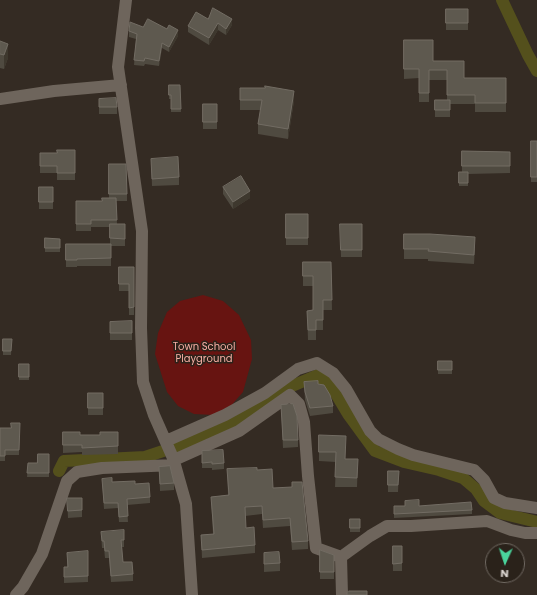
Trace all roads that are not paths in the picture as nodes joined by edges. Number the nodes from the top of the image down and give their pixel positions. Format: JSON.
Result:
{"nodes":[{"id":1,"x":126,"y":0,"type":"edge"},
{"id":2,"x":121,"y":85,"type":"junction"},
{"id":3,"x":0,"y":99,"type":"edge"},
{"id":4,"x":166,"y":440,"type":"junction"},
{"id":5,"x":174,"y":461,"type":"junction"},
{"id":6,"x":537,"y":508,"type":"edge"},
{"id":7,"x":537,"y":533,"type":"edge"},
{"id":8,"x":341,"y":558,"type":"junction"},
{"id":9,"x":16,"y":595,"type":"edge"},
{"id":10,"x":192,"y":595,"type":"edge"},
{"id":11,"x":342,"y":595,"type":"edge"}],
"edges":[{"from":1,"to":2,"type":"street"},
{"from":2,"to":3,"type":"street"},
{"from":2,"to":4,"type":"street"},
{"from":4,"to":5,"type":"street"},
{"from":4,"to":6,"type":"street"},
{"from":5,"to":8,"type":"street"},
{"from":5,"to":9,"type":"street"},
{"from":5,"to":10,"type":"street"},
{"from":7,"to":8,"type":"street"},
{"from":8,"to":11,"type":"street"}]}
